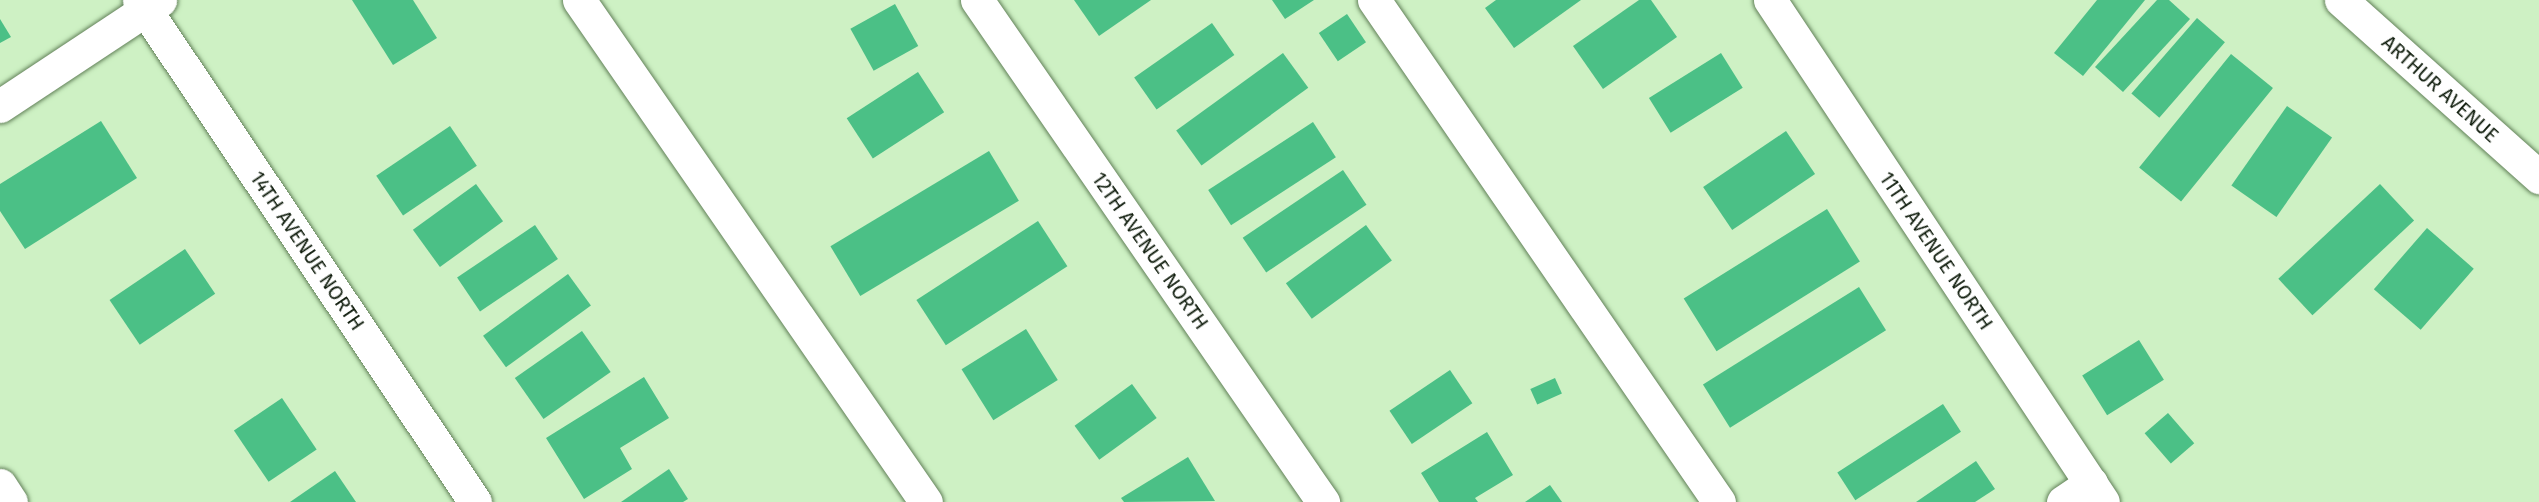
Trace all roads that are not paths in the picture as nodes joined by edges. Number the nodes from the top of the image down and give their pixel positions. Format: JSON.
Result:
{"nodes":[{"id":1,"x":579,"y":0,"type":"edge"},
{"id":2,"x":977,"y":0,"type":"edge"},
{"id":3,"x":1374,"y":0,"type":"edge"},
{"id":4,"x":1770,"y":0,"type":"edge"},
{"id":5,"x":2341,"y":0,"type":"edge"},
{"id":6,"x":148,"y":3,"type":"edge"},
{"id":7,"x":0,"y":106,"type":"edge"},
{"id":8,"x":2539,"y":177,"type":"edge"},
{"id":9,"x":0,"y":485,"type":"edge"},
{"id":10,"x":2097,"y":493,"type":"edge"},
{"id":11,"x":11,"y":502,"type":"edge"},
{"id":12,"x":476,"y":502,"type":"edge"},
{"id":13,"x":926,"y":502,"type":"edge"},
{"id":14,"x":1323,"y":502,"type":"edge"},
{"id":15,"x":1719,"y":502,"type":"edge"},
{"id":16,"x":2063,"y":502,"type":"edge"}],
"edges":[{"from":1,"to":13,"type":"street"},
{"from":2,"to":14,"type":"street","name":"12TH AVENUE NORTH"},
{"from":3,"to":15,"type":"street"},
{"from":4,"to":10,"type":"street","name":"11TH AVENUE NORTH"},
{"from":5,"to":8,"type":"street","name":"ARTHUR AVENUE"},
{"from":6,"to":7,"type":"street"},
{"from":6,"to":12,"type":"street","name":"14TH AVENUE NORTH"},
{"from":9,"to":11,"type":"street"},
{"from":10,"to":16,"type":"street"}]}
